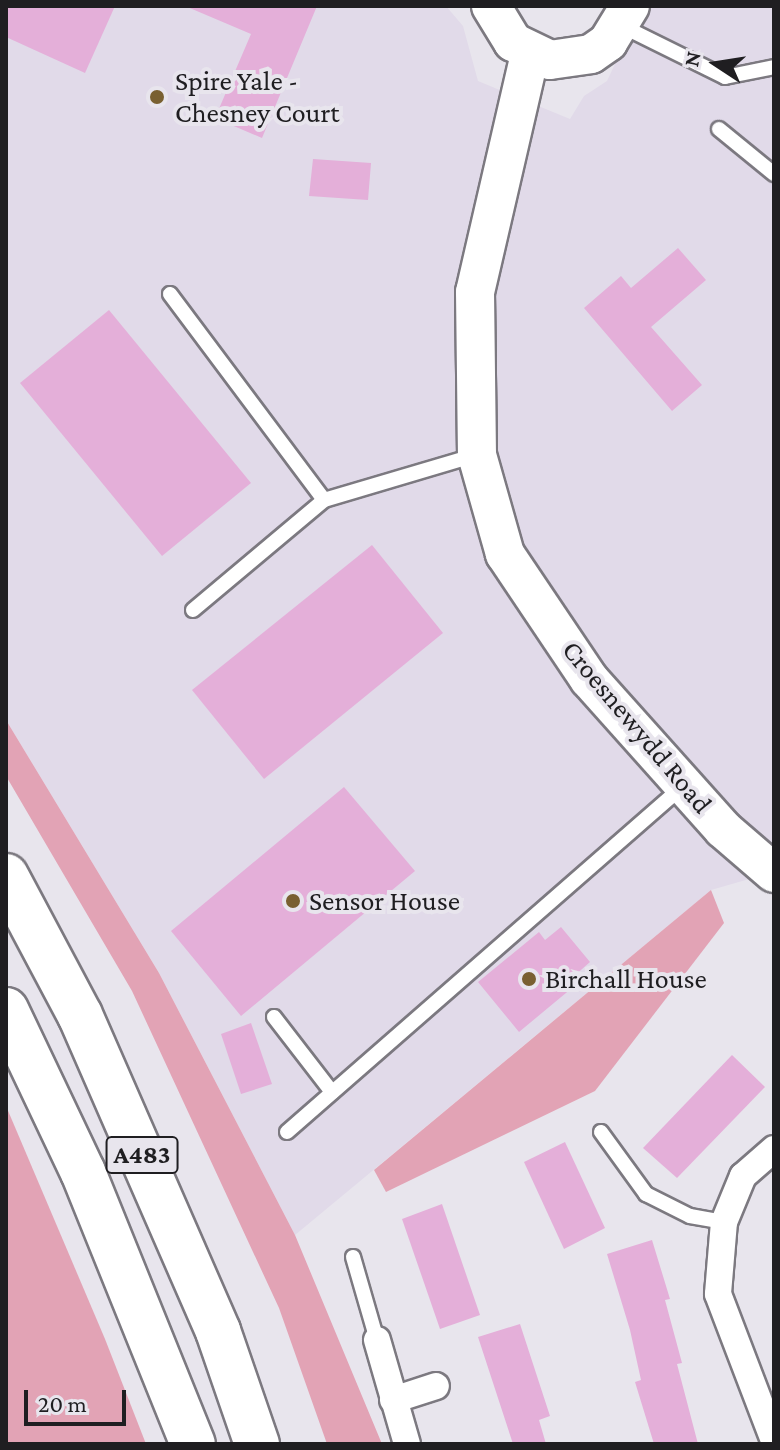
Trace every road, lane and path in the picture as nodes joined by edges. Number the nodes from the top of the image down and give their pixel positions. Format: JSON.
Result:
{"nodes":[{"id":1,"x":491,"y":6,"type":"edge"},
{"id":2,"x":626,"y":16,"type":"edge"},
{"id":3,"x":530,"y":54,"type":"junction"},
{"id":4,"x":774,"y":67,"type":"edge"},
{"id":5,"x":719,"y":129,"type":"dead end"},
{"id":6,"x":774,"y":174,"type":"edge"},
{"id":7,"x":170,"y":294,"type":"dead end"},
{"id":8,"x":477,"y":455,"type":"junction"},
{"id":9,"x":324,"y":500,"type":"junction"},
{"id":10,"x":193,"y":610,"type":"dead end"},
{"id":11,"x":683,"y":786,"type":"junction"},
{"id":12,"x":774,"y":873,"type":"edge"},
{"id":13,"x":6,"y":876,"type":"edge"},
{"id":14,"x":6,"y":1010,"type":"edge"},
{"id":15,"x":274,"y":1017,"type":"dead end"},
{"id":16,"x":332,"y":1092,"type":"junction"},
{"id":17,"x":287,"y":1132,"type":"dead end"},
{"id":18,"x":601,"y":1132,"type":"dead end"},
{"id":19,"x":774,"y":1149,"type":"edge"},
{"id":20,"x":724,"y":1222,"type":"junction"},
{"id":21,"x":353,"y":1257,"type":"dead end"},
{"id":22,"x":377,"y":1340,"type":"joint"},
{"id":23,"x":436,"y":1386,"type":"dead end"},
{"id":24,"x":393,"y":1400,"type":"junction"},
{"id":25,"x":774,"y":1441,"type":"edge"},
{"id":26,"x":193,"y":1444,"type":"edge"},
{"id":27,"x":257,"y":1444,"type":"edge"},
{"id":28,"x":407,"y":1444,"type":"edge"}],
"edges":[{"from":1,"to":3,"type":"street"},
{"from":2,"to":3,"type":"street"},
{"from":2,"to":4,"type":"lane"},
{"from":3,"to":8,"type":"street","name":"Croesnewydd Road"},
{"from":5,"to":6,"type":"lane"},
{"from":7,"to":9,"type":"lane"},
{"from":8,"to":9,"type":"lane"},
{"from":8,"to":11,"type":"street","name":"Croesnewydd Road"},
{"from":9,"to":10,"type":"lane"},
{"from":11,"to":12,"type":"street","name":"Croesnewydd Road"},
{"from":11,"to":16,"type":"lane"},
{"from":13,"to":27,"type":"highway","number":"A483"},
{"from":14,"to":26,"type":"highway","number":"A483"},
{"from":15,"to":16,"type":"lane"},
{"from":16,"to":17,"type":"lane"},
{"from":18,"to":20,"type":"lane"},
{"from":19,"to":20,"type":"street"},
{"from":20,"to":25,"type":"street"},
{"from":21,"to":22,"type":"lane"},
{"from":22,"to":24,"type":"street"},
{"from":23,"to":24,"type":"street"},
{"from":24,"to":28,"type":"street"}]}
